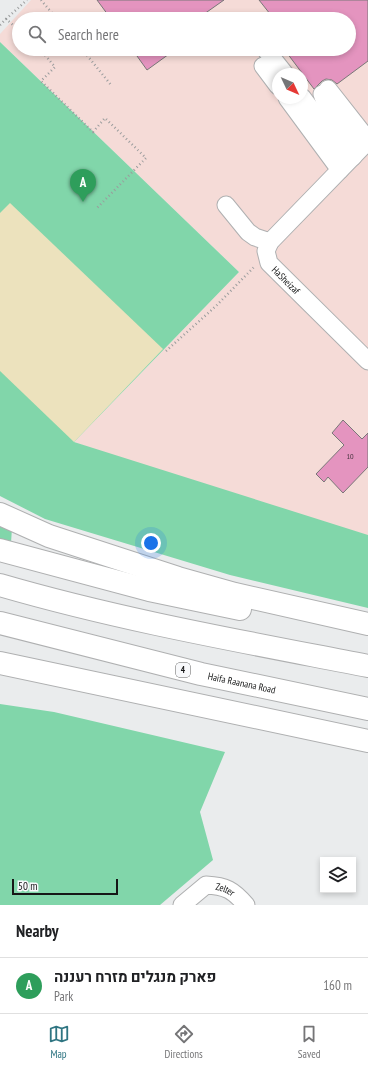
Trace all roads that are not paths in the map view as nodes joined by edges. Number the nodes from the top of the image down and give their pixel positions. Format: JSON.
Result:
{"nodes":[{"id":1,"x":271,"y":56,"type":"edge"},
{"id":2,"x":263,"y":66,"type":"dead end"},
{"id":3,"x":280,"y":68,"type":"edge"},
{"id":4,"x":272,"y":78,"type":"edge"},
{"id":5,"x":290,"y":104,"type":"edge"},
{"id":6,"x":307,"y":104,"type":"edge"},
{"id":7,"x":368,"y":122,"type":"edge"},
{"id":8,"x":363,"y":146,"type":"edge"},
{"id":9,"x":340,"y":170,"type":"junction"},
{"id":10,"x":226,"y":205,"type":"dead end"},
{"id":11,"x":270,"y":242,"type":"junction"},
{"id":12,"x":368,"y":361,"type":"edge"},
{"id":13,"x":0,"y":514,"type":"edge"},
{"id":14,"x":0,"y":550,"type":"edge"},
{"id":15,"x":0,"y":585,"type":"edge"},
{"id":16,"x":0,"y":623,"type":"edge"},
{"id":17,"x":368,"y":624,"type":"edge"},
{"id":18,"x":368,"y":636,"type":"edge"},
{"id":19,"x":0,"y":663,"type":"edge"},
{"id":20,"x":368,"y":666,"type":"edge"},
{"id":21,"x":368,"y":709,"type":"edge"},
{"id":22,"x":368,"y":741,"type":"edge"},
{"id":23,"x":182,"y":905,"type":"edge"},
{"id":24,"x":246,"y":905,"type":"edge"}],
"edges":[{"from":1,"to":3,"type":"street"},
{"from":2,"to":4,"type":"street"},
{"from":5,"to":9,"type":"street"},
{"from":6,"to":8,"type":"street"},
{"from":7,"to":8,"type":"street"},
{"from":8,"to":9,"type":"street"},
{"from":9,"to":11,"type":"street"},
{"from":10,"to":11,"type":"street"},
{"from":11,"to":12,"type":"street","name":"HaSheizaf"},
{"from":13,"to":17,"type":"highway"},
{"from":14,"to":18,"type":"highway"},
{"from":15,"to":20,"type":"highway"},
{"from":16,"to":21,"type":"highway","name":"Haifa Raanana Road","number":"4"},
{"from":19,"to":22,"type":"highway"},
{"from":23,"to":24,"type":"street","name":"Zelter"}]}
